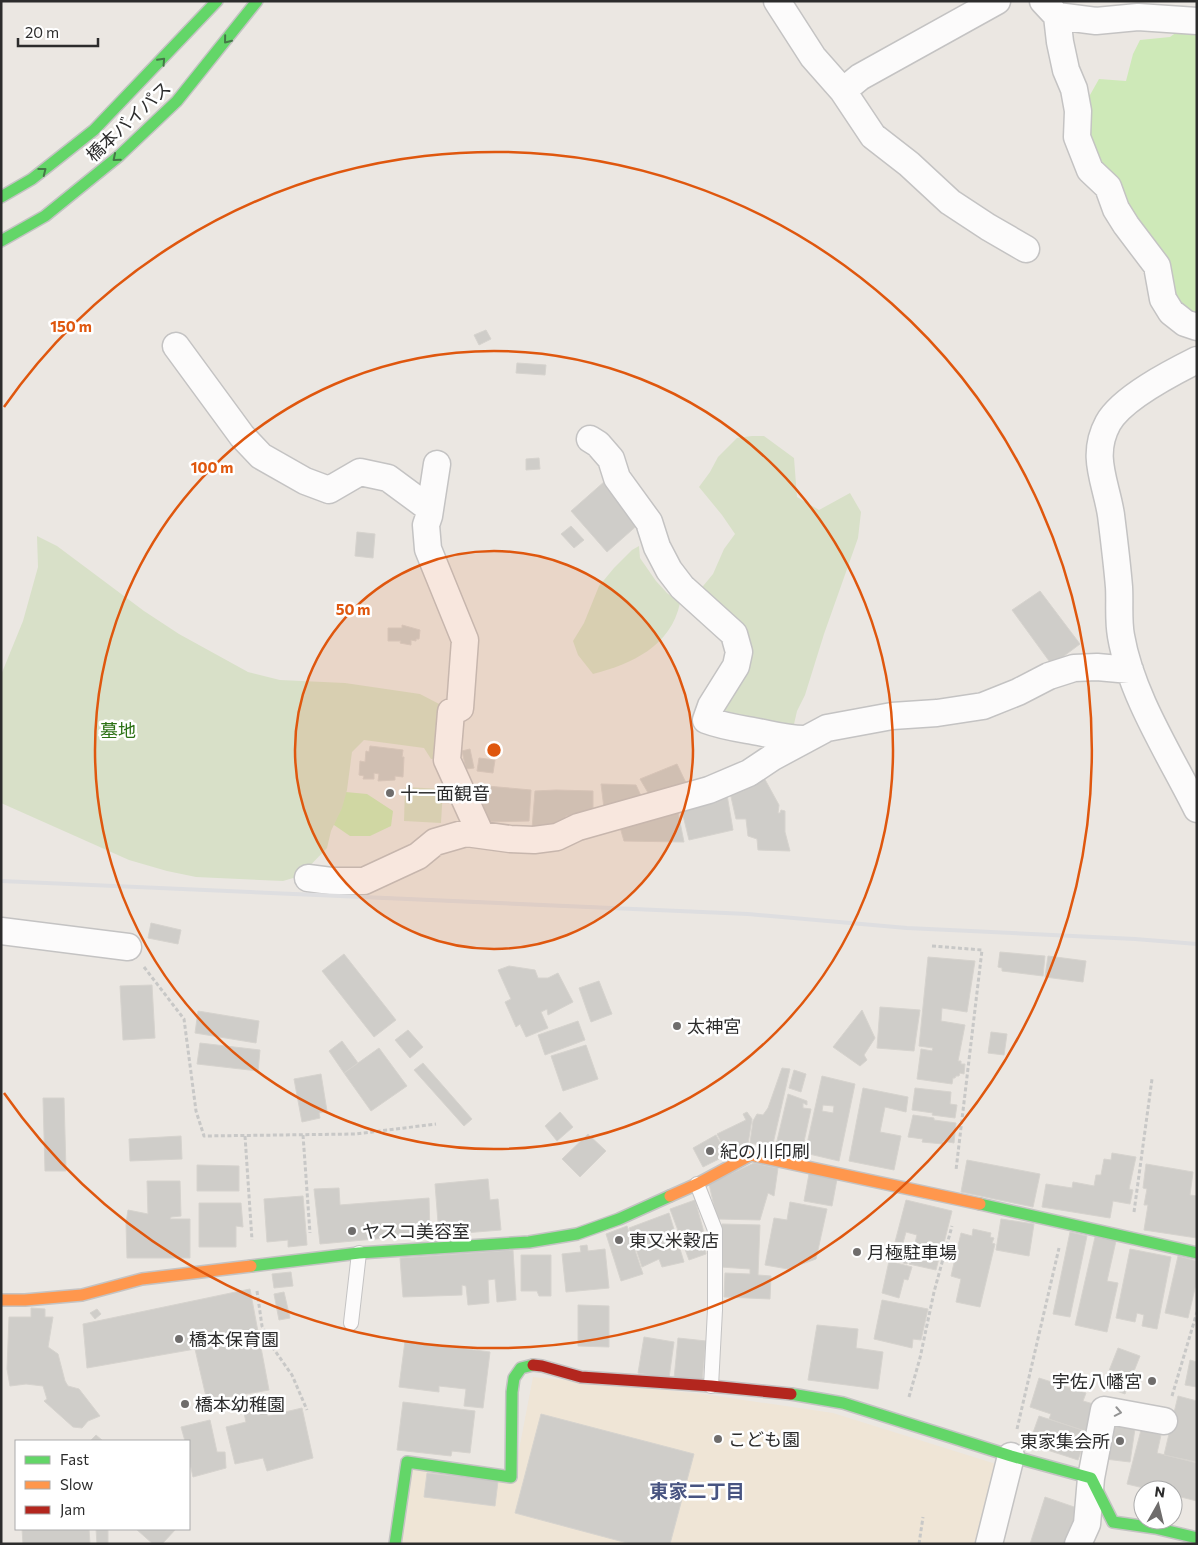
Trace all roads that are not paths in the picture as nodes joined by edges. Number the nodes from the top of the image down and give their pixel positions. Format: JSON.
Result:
{"nodes":[{"id":1,"x":217,"y":1,"type":"edge"},
{"id":2,"x":256,"y":1,"type":"edge"},
{"id":3,"x":777,"y":1,"type":"edge"},
{"id":4,"x":997,"y":1,"type":"edge"},
{"id":5,"x":1050,"y":8,"type":"edge"},
{"id":6,"x":1197,"y":21,"type":"edge"},
{"id":7,"x":843,"y":91,"type":"junction"},
{"id":8,"x":1,"y":197,"type":"edge"},
{"id":9,"x":1,"y":241,"type":"edge"},
{"id":10,"x":1026,"y":249,"type":"dead end"},
{"id":11,"x":1197,"y":327,"type":"edge"},
{"id":12,"x":176,"y":346,"type":"dead end"},
{"id":13,"x":1197,"y":360,"type":"edge"},
{"id":14,"x":590,"y":439,"type":"dead end"},
{"id":15,"x":437,"y":464,"type":"dead end"},
{"id":16,"x":430,"y":509,"type":"junction"},
{"id":17,"x":1130,"y":670,"type":"junction"},
{"id":18,"x":804,"y":739,"type":"junction"},
{"id":19,"x":1194,"y":798,"type":"edge"},
{"id":20,"x":480,"y":835,"type":"junction"},
{"id":21,"x":308,"y":878,"type":"dead end"},
{"id":22,"x":1,"y":931,"type":"edge"},
{"id":23,"x":128,"y":947,"type":"road end"},
{"id":24,"x":697,"y":1184,"type":"junction"},
{"id":25,"x":1197,"y":1252,"type":"edge"},
{"id":26,"x":359,"y":1254,"type":"junction"},
{"id":27,"x":1,"y":1300,"type":"edge"},
{"id":28,"x":351,"y":1323,"type":"dead end"},
{"id":29,"x":711,"y":1386,"type":"junction"},
{"id":30,"x":1164,"y":1421,"type":"road end"},
{"id":31,"x":1011,"y":1456,"type":"junction"},
{"id":32,"x":1091,"y":1478,"type":"junction"},
{"id":33,"x":1197,"y":1538,"type":"edge"},
{"id":34,"x":395,"y":1544,"type":"edge"},
{"id":35,"x":989,"y":1544,"type":"edge"},
{"id":36,"x":1078,"y":1544,"type":"edge"}],
"edges":[{"from":8,"to":1,"type":"main road","name":"橋本バイパス","one_way":true},
{"from":2,"to":9,"type":"main road","name":"橋本バイパス","one_way":true},
{"from":3,"to":7,"type":"street"},
{"from":4,"to":7,"type":"street"},
{"from":5,"to":6,"type":"street"},
{"from":5,"to":11,"type":"street"},
{"from":7,"to":10,"type":"street"},
{"from":12,"to":16,"type":"street"},
{"from":13,"to":17,"type":"street"},
{"from":14,"to":18,"type":"street"},
{"from":15,"to":16,"type":"street"},
{"from":16,"to":20,"type":"street"},
{"from":17,"to":18,"type":"street"},
{"from":17,"to":19,"type":"street"},
{"from":18,"to":20,"type":"street"},
{"from":20,"to":21,"type":"street"},
{"from":22,"to":23,"type":"street"},
{"from":24,"to":25,"type":"main road"},
{"from":24,"to":26,"type":"main road"},
{"from":24,"to":29,"type":"lane"},
{"from":26,"to":27,"type":"main road"},
{"from":26,"to":28,"type":"lane"},
{"from":29,"to":31,"type":"main road"},
{"from":29,"to":34,"type":"main road"},
{"from":32,"to":30,"type":"street","one_way":true},
{"from":31,"to":32,"type":"main road"},
{"from":31,"to":35,"type":"street"},
{"from":32,"to":33,"type":"main road"},
{"from":32,"to":36,"type":"street"}]}
